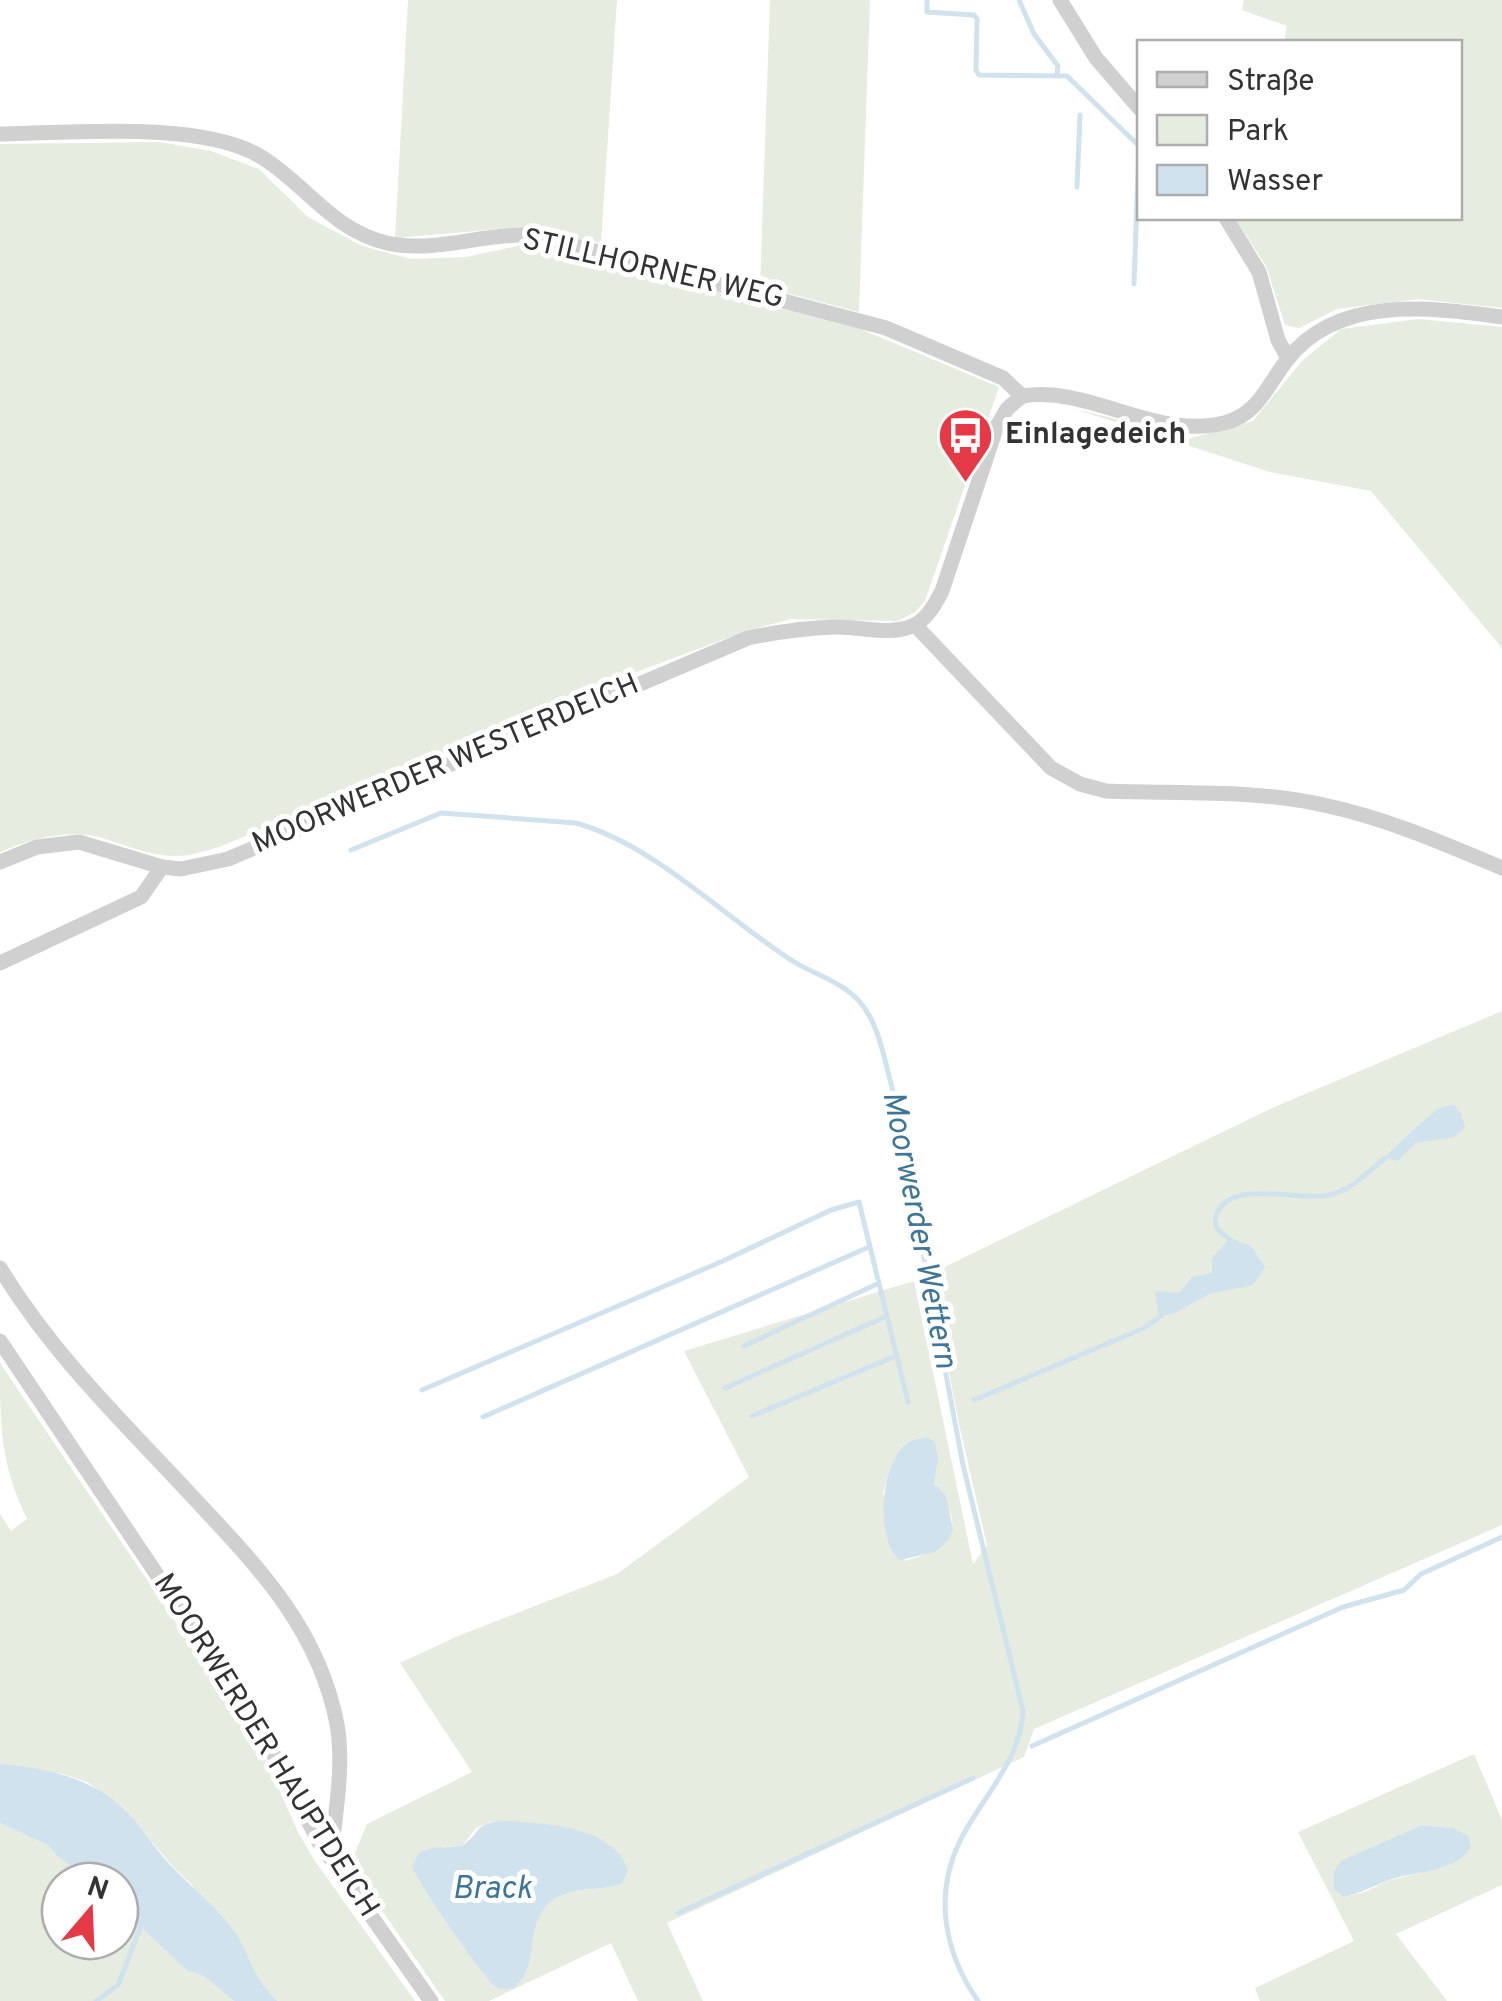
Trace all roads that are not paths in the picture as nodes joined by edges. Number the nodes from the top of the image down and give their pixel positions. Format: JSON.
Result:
{"nodes":[{"id":1,"x":1060,"y":0,"type":"edge"},
{"id":2,"x":1137,"y":106,"type":"edge"},
{"id":3,"x":0,"y":134,"type":"edge"},
{"id":4,"x":1227,"y":220,"type":"edge"},
{"id":5,"x":1502,"y":317,"type":"edge"},
{"id":6,"x":1288,"y":358,"type":"junction"},
{"id":7,"x":1022,"y":396,"type":"junction"},
{"id":8,"x":915,"y":626,"type":"junction"},
{"id":9,"x":0,"y":862,"type":"edge"},
{"id":10,"x":162,"y":868,"type":"junction"},
{"id":11,"x":1502,"y":868,"type":"edge"},
{"id":12,"x":0,"y":963,"type":"edge"},
{"id":13,"x":0,"y":1268,"type":"edge"},
{"id":14,"x":0,"y":1341,"type":"edge"},
{"id":15,"x":320,"y":1842,"type":"junction"},
{"id":16,"x":430,"y":2001,"type":"edge"}],
"edges":[{"from":1,"to":2,"type":"street"},
{"from":3,"to":7,"type":"street","name":"STILLHORNER WEG"},
{"from":4,"to":6,"type":"street"},
{"from":5,"to":6,"type":"street"},
{"from":6,"to":7,"type":"street"},
{"from":7,"to":8,"type":"street"},
{"from":8,"to":10,"type":"street","name":"MOORWERDER WESTERDEICH"},
{"from":8,"to":11,"type":"street"},
{"from":9,"to":10,"type":"street"},
{"from":10,"to":12,"type":"street"},
{"from":13,"to":15,"type":"street"},
{"from":14,"to":15,"type":"street","name":"MOORWERDER HAUPTDEICH"},
{"from":15,"to":16,"type":"street","name":"MOORWERDER HAUPTDEICH"}]}
